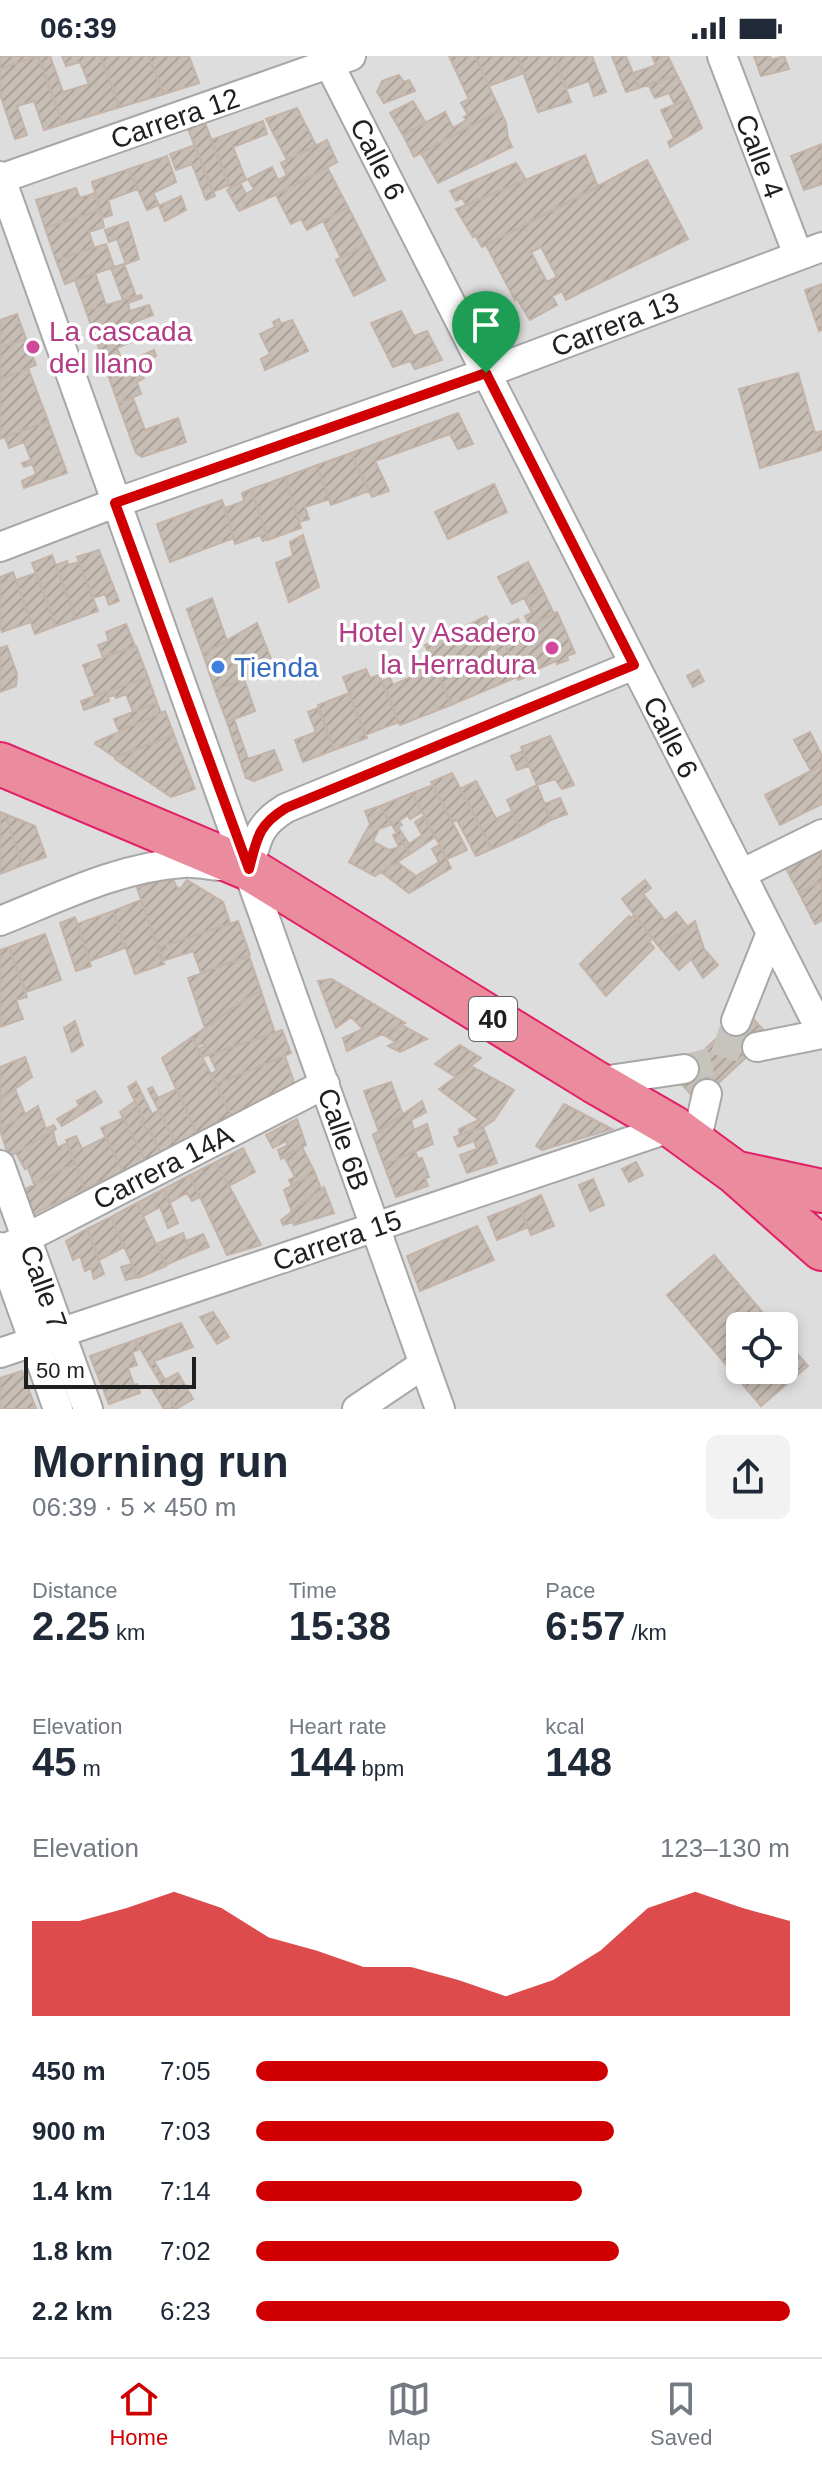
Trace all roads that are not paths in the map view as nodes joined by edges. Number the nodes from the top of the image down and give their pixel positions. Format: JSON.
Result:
{"nodes":[{"id":1,"x":722,"y":56,"type":"edge"},
{"id":2,"x":333,"y":58,"type":"edge"},
{"id":3,"x":0,"y":178,"type":"edge"},
{"id":4,"x":810,"y":251,"type":"edge"},
{"id":5,"x":486,"y":373,"type":"junction"},
{"id":6,"x":115,"y":503,"type":"junction"},
{"id":7,"x":0,"y":547,"type":"edge"},
{"id":8,"x":634,"y":665,"type":"junction"},
{"id":9,"x":0,"y":764,"type":"edge"},
{"id":10,"x":822,"y":834,"type":"edge"},
{"id":11,"x":249,"y":869,"type":"junction"},
{"id":12,"x":741,"y":874,"type":"junction"},
{"id":13,"x":0,"y":921,"type":"edge"},
{"id":14,"x":771,"y":933,"type":"junction"},
{"id":15,"x":736,"y":1021,"type":"tunnel mouth"},
{"id":16,"x":822,"y":1034,"type":"edge"},
{"id":17,"x":757,"y":1047,"type":"dead end"},
{"id":18,"x":684,"y":1069,"type":"tunnel mouth"},
{"id":19,"x":595,"y":1082,"type":"junction"},
{"id":20,"x":325,"y":1084,"type":"junction"},
{"id":21,"x":707,"y":1094,"type":"dead end"},
{"id":22,"x":685,"y":1134,"type":"junction"},
{"id":23,"x":0,"y":1165,"type":"edge"},
{"id":24,"x":736,"y":1173,"type":"junction"},
{"id":25,"x":822,"y":1191,"type":"edge"},
{"id":26,"x":376,"y":1227,"type":"junction"},
{"id":27,"x":9,"y":1245,"type":"edge"},
{"id":28,"x":822,"y":1249,"type":"edge"},
{"id":29,"x":47,"y":1337,"type":"junction"},
{"id":30,"x":0,"y":1353,"type":"edge"},
{"id":31,"x":424,"y":1364,"type":"junction"},
{"id":32,"x":58,"y":1409,"type":"edge"},
{"id":33,"x":88,"y":1409,"type":"edge"},
{"id":34,"x":357,"y":1409,"type":"edge"},
{"id":35,"x":440,"y":1409,"type":"edge"}],
"edges":[{"from":1,"to":4,"type":"street","name":"Calle 4"},
{"from":2,"to":3,"type":"street","name":"Carrera 12"},
{"from":2,"to":5,"type":"street","name":"Calle 6"},
{"from":3,"to":6,"type":"street","name":"Calle 6B"},
{"from":4,"to":5,"type":"street","name":"Carrera 13"},
{"from":5,"to":6,"type":"street","name":"Carrera 13"},
{"from":5,"to":8,"type":"street","name":"Calle 6"},
{"from":6,"to":7,"type":"street","name":"Carrera 13"},
{"from":6,"to":11,"type":"street","name":"Calle 6B"},
{"from":8,"to":11,"type":"street"},
{"from":8,"to":12,"type":"street","name":"Calle 6"},
{"from":9,"to":11,"type":"highway","number":"40"},
{"from":10,"to":12,"type":"street"},
{"from":11,"to":13,"type":"street"},
{"from":11,"to":19,"type":"highway","number":"40"},
{"from":11,"to":20,"type":"street","name":"Calle 6B"},
{"from":12,"to":14,"type":"street","name":"Calle 6"},
{"from":14,"to":15,"type":"street"},
{"from":14,"to":16,"type":"street","name":"Calle 6"},
{"from":16,"to":17,"type":"street"},
{"from":18,"to":19,"type":"street"},
{"from":19,"to":22,"type":"highway","number":"40"},
{"from":20,"to":26,"type":"street","name":"Calle 6B"},
{"from":20,"to":27,"type":"street","name":"Carrera 14A"},
{"from":21,"to":22,"type":"street"},
{"from":22,"to":24,"type":"highway","number":"40"},
{"from":22,"to":26,"type":"street","name":"Carrera 15"},
{"from":23,"to":27,"type":"street","name":"Calle 7"},
{"from":24,"to":25,"type":"highway","number":"40"},
{"from":24,"to":28,"type":"highway","number":"40"},
{"from":26,"to":29,"type":"street","name":"Carrera 15"},
{"from":26,"to":31,"type":"street","name":"Calle 6B"},
{"from":27,"to":29,"type":"street","name":"Calle 7"},
{"from":29,"to":30,"type":"street","name":"Carrera 15"},
{"from":29,"to":32,"type":"street","name":"Calle 7"},
{"from":29,"to":33,"type":"street","name":"Calle 7"},
{"from":31,"to":34,"type":"street"},
{"from":31,"to":35,"type":"street","name":"Calle 6B"}]}
